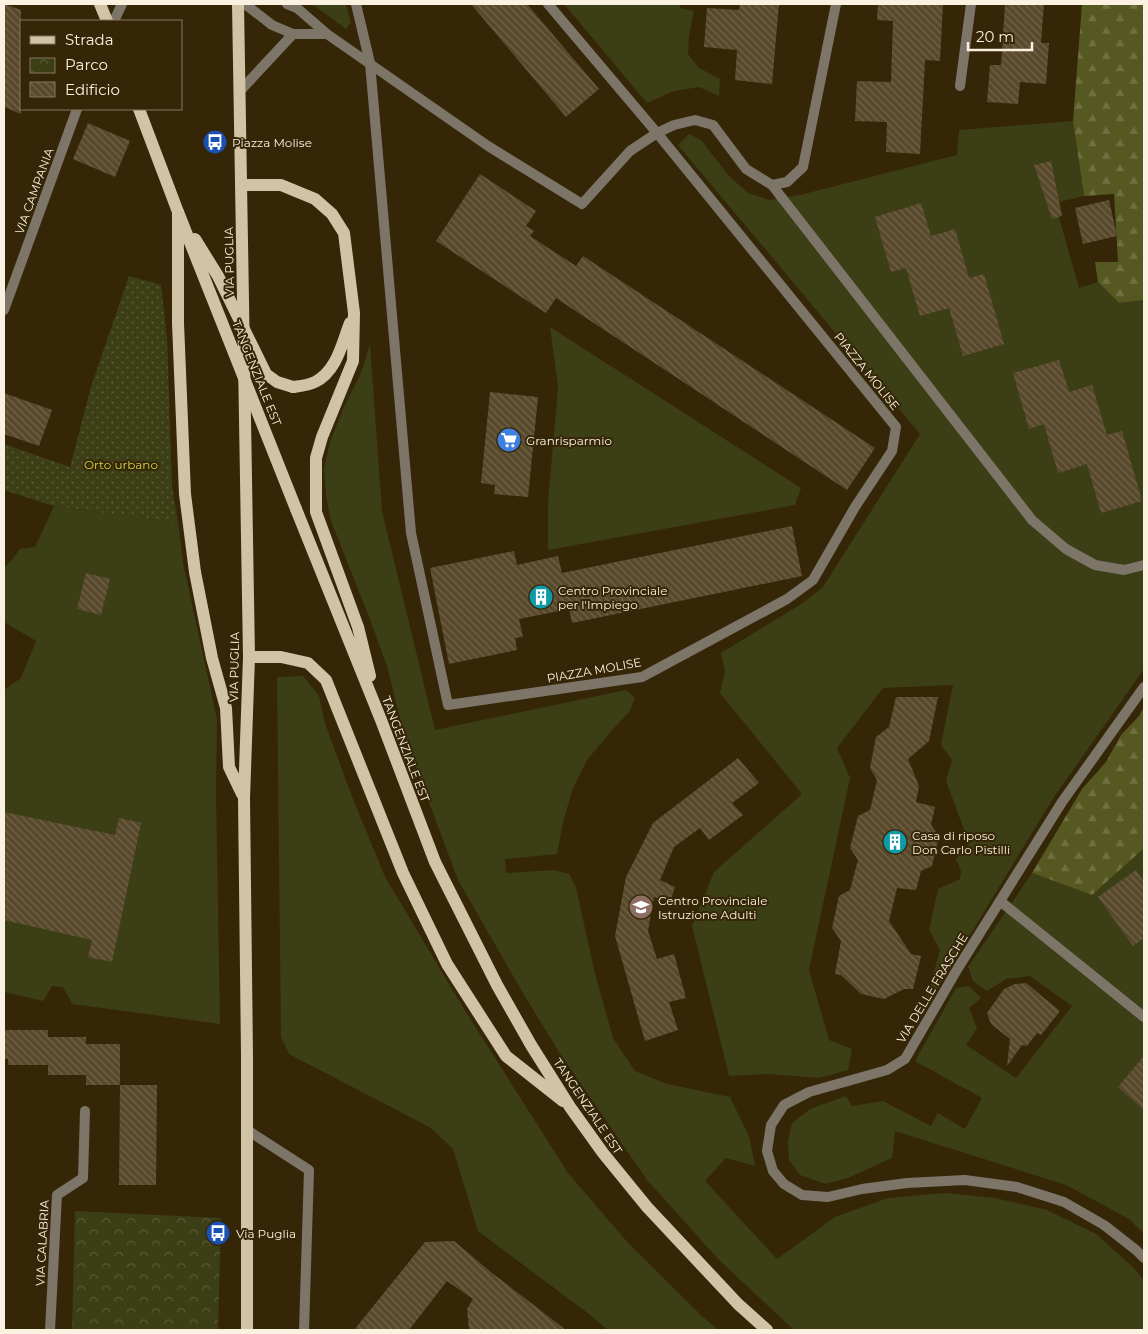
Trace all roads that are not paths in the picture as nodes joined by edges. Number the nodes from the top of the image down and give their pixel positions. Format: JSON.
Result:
{"nodes":[{"id":1,"x":100,"y":4,"type":"edge"},
{"id":2,"x":122,"y":4,"type":"edge"},
{"id":3,"x":238,"y":4,"type":"edge"},
{"id":4,"x":246,"y":4,"type":"edge"},
{"id":5,"x":356,"y":4,"type":"edge"},
{"id":6,"x":548,"y":4,"type":"edge"},
{"id":7,"x":836,"y":4,"type":"edge"},
{"id":8,"x":971,"y":4,"type":"edge"},
{"id":9,"x":292,"y":5,"type":"edge"},
{"id":10,"x":107,"y":20,"type":"edge"},
{"id":11,"x":114,"y":20,"type":"edge"},
{"id":12,"x":293,"y":34,"type":"junction"},
{"id":13,"x":327,"y":34,"type":"junction"},
{"id":14,"x":370,"y":63,"type":"junction"},
{"id":15,"x":960,"y":86,"type":"dead end"},
{"id":16,"x":240,"y":91,"type":"junction"},
{"id":17,"x":77,"y":110,"type":"edge"},
{"id":18,"x":139,"y":110,"type":"edge"},
{"id":19,"x":657,"y":133,"type":"junction"},
{"id":20,"x":242,"y":185,"type":"junction"},
{"id":21,"x":772,"y":185,"type":"junction"},
{"id":22,"x":178,"y":212,"type":"junction"},
{"id":23,"x":4,"y":310,"type":"edge"},
{"id":24,"x":354,"y":313,"type":"junction"},
{"id":25,"x":1144,"y":565,"type":"edge"},
{"id":26,"x":250,"y":657,"type":"junction"},
{"id":27,"x":1144,"y":687,"type":"edge"},
{"id":28,"x":381,"y":720,"type":"junction"},
{"id":29,"x":244,"y":798,"type":"junction"},
{"id":30,"x":1000,"y":901,"type":"junction"},
{"id":31,"x":1144,"y":1018,"type":"edge"},
{"id":32,"x":570,"y":1107,"type":"junction"},
{"id":33,"x":85,"y":1111,"type":"dead end"},
{"id":34,"x":247,"y":1130,"type":"junction"},
{"id":35,"x":1144,"y":1258,"type":"edge"},
{"id":36,"x":50,"y":1330,"type":"edge"},
{"id":37,"x":247,"y":1330,"type":"edge"},
{"id":38,"x":304,"y":1330,"type":"edge"},
{"id":39,"x":767,"y":1330,"type":"edge"}],
"edges":[{"from":1,"to":10,"type":"main road"},
{"from":2,"to":11,"type":"street"},
{"from":3,"to":16,"type":"main road","name":"VIA PUGLIA"},
{"from":4,"to":12,"type":"street"},
{"from":5,"to":14,"type":"street","name":"PIAZZA MOLISE"},
{"from":6,"to":19,"type":"street","name":"PIAZZA MOLISE"},
{"from":7,"to":21,"type":"street"},
{"from":8,"to":15,"type":"street"},
{"from":9,"to":13,"type":"street"},
{"from":12,"to":13,"type":"street"},
{"from":12,"to":16,"type":"street"},
{"from":13,"to":14,"type":"street"},
{"from":14,"to":19,"type":"street"},
{"from":14,"to":19,"type":"street","name":"PIAZZA MOLISE"},
{"from":16,"to":20,"type":"main road","name":"VIA PUGLIA"},
{"from":17,"to":23,"type":"street","name":"VIA CAMPANIA"},
{"from":18,"to":22,"type":"main road","name":"TANGENZIALE EST"},
{"from":19,"to":21,"type":"street"},
{"from":20,"to":24,"type":"main road"},
{"from":20,"to":26,"type":"main road","name":"VIA PUGLIA"},
{"from":21,"to":25,"type":"street"},
{"from":22,"to":24,"type":"main road","bridge":true},
{"from":22,"to":28,"type":"main road","name":"TANGENZIALE EST","bridge":true},
{"from":22,"to":29,"type":"main road"},
{"from":24,"to":28,"type":"main road"},
{"from":26,"to":29,"type":"main road","name":"VIA PUGLIA"},
{"from":26,"to":32,"type":"main road"},
{"from":27,"to":30,"type":"street","name":"VIA DELLE FRASCHE"},
{"from":28,"to":32,"type":"main road","name":"TANGENZIALE EST"},
{"from":29,"to":34,"type":"main road","name":"VIA PUGLIA"},
{"from":30,"to":31,"type":"street"},
{"from":30,"to":35,"type":"street","name":"VIA DELLE FRASCHE"},
{"from":32,"to":39,"type":"main road","name":"TANGENZIALE EST"},
{"from":33,"to":36,"type":"street","name":"VIA CALABRIA"},
{"from":34,"to":37,"type":"main road","name":"VIA PUGLIA"},
{"from":34,"to":38,"type":"street"}]}
